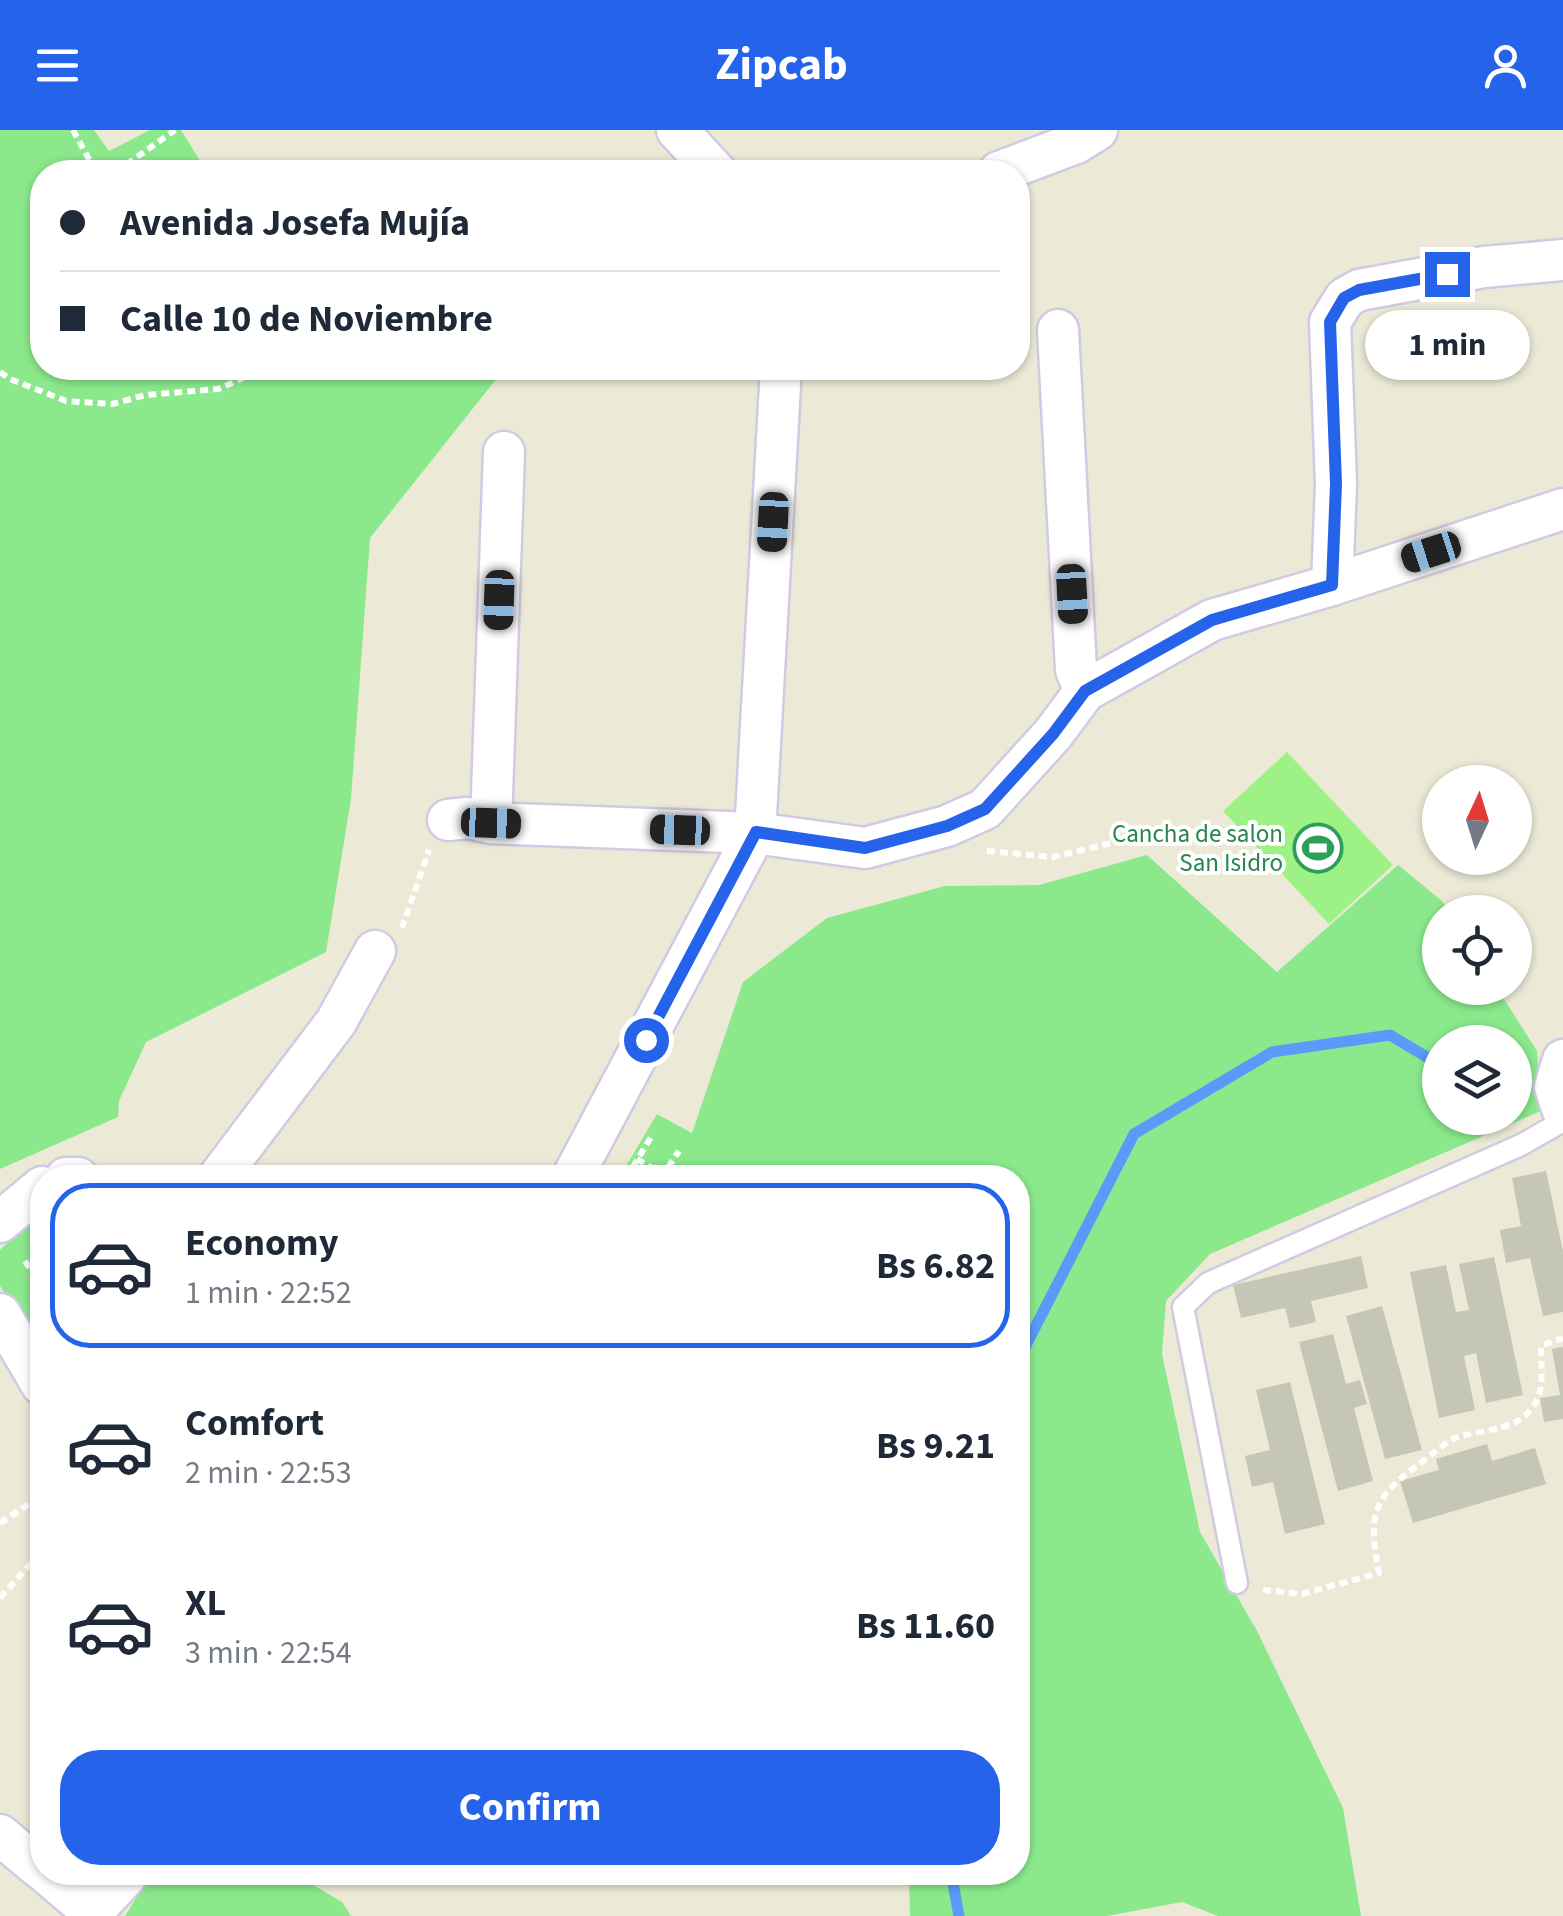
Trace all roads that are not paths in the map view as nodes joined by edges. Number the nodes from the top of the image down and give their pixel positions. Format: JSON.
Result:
{"nodes":[{"id":1,"x":677,"y":130,"type":"edge"},
{"id":2,"x":1096,"y":130,"type":"edge"},
{"id":3,"x":705,"y":160,"type":"edge"},
{"id":4,"x":1030,"y":160,"type":"edge"},
{"id":5,"x":1563,"y":260,"type":"edge"},
{"id":6,"x":1058,"y":330,"type":"dead end"},
{"id":7,"x":781,"y":380,"type":"edge"},
{"id":8,"x":504,"y":452,"type":"dead end"},
{"id":9,"x":1563,"y":509,"type":"edge"},
{"id":10,"x":1332,"y":585,"type":"junction"},
{"id":11,"x":1085,"y":691,"type":"junction"},
{"id":12,"x":448,"y":820,"type":"road end"},
{"id":13,"x":491,"y":823,"type":"junction"},
{"id":14,"x":756,"y":832,"type":"junction"},
{"id":15,"x":375,"y":951,"type":"road end"},
{"id":16,"x":1563,"y":1060,"type":"edge"},
{"id":17,"x":1563,"y":1111,"type":"edge"},
{"id":18,"x":1563,"y":1121,"type":"edge"},
{"id":19,"x":228,"y":1165,"type":"edge"},
{"id":20,"x":579,"y":1165,"type":"edge"},
{"id":21,"x":30,"y":1197,"type":"edge"},
{"id":22,"x":0,"y":1222,"type":"edge"},
{"id":23,"x":16,"y":1306,"type":"edge"},
{"id":24,"x":30,"y":1349,"type":"edge"},
{"id":25,"x":1237,"y":1583,"type":"road end"},
{"id":26,"x":0,"y":1835,"type":"edge"},
{"id":27,"x":30,"y":1860,"type":"edge"},
{"id":28,"x":60,"y":1885,"type":"edge"},
{"id":29,"x":118,"y":1885,"type":"edge"}],
"edges":[{"from":1,"to":3,"type":"street"},
{"from":2,"to":4,"type":"street"},
{"from":5,"to":10,"type":"street"},
{"from":6,"to":11,"type":"street"},
{"from":7,"to":14,"type":"street"},
{"from":8,"to":13,"type":"street"},
{"from":9,"to":10,"type":"street"},
{"from":10,"to":11,"type":"street"},
{"from":11,"to":14,"type":"street"},
{"from":12,"to":13,"type":"street"},
{"from":13,"to":14,"type":"street"},
{"from":14,"to":20,"type":"street"},
{"from":15,"to":19,"type":"street"},
{"from":16,"to":17,"type":"street"},
{"from":18,"to":25,"type":"lane"},
{"from":21,"to":22,"type":"street"},
{"from":23,"to":24,"type":"street"},
{"from":26,"to":27,"type":"street"},
{"from":28,"to":29,"type":"street"}]}
